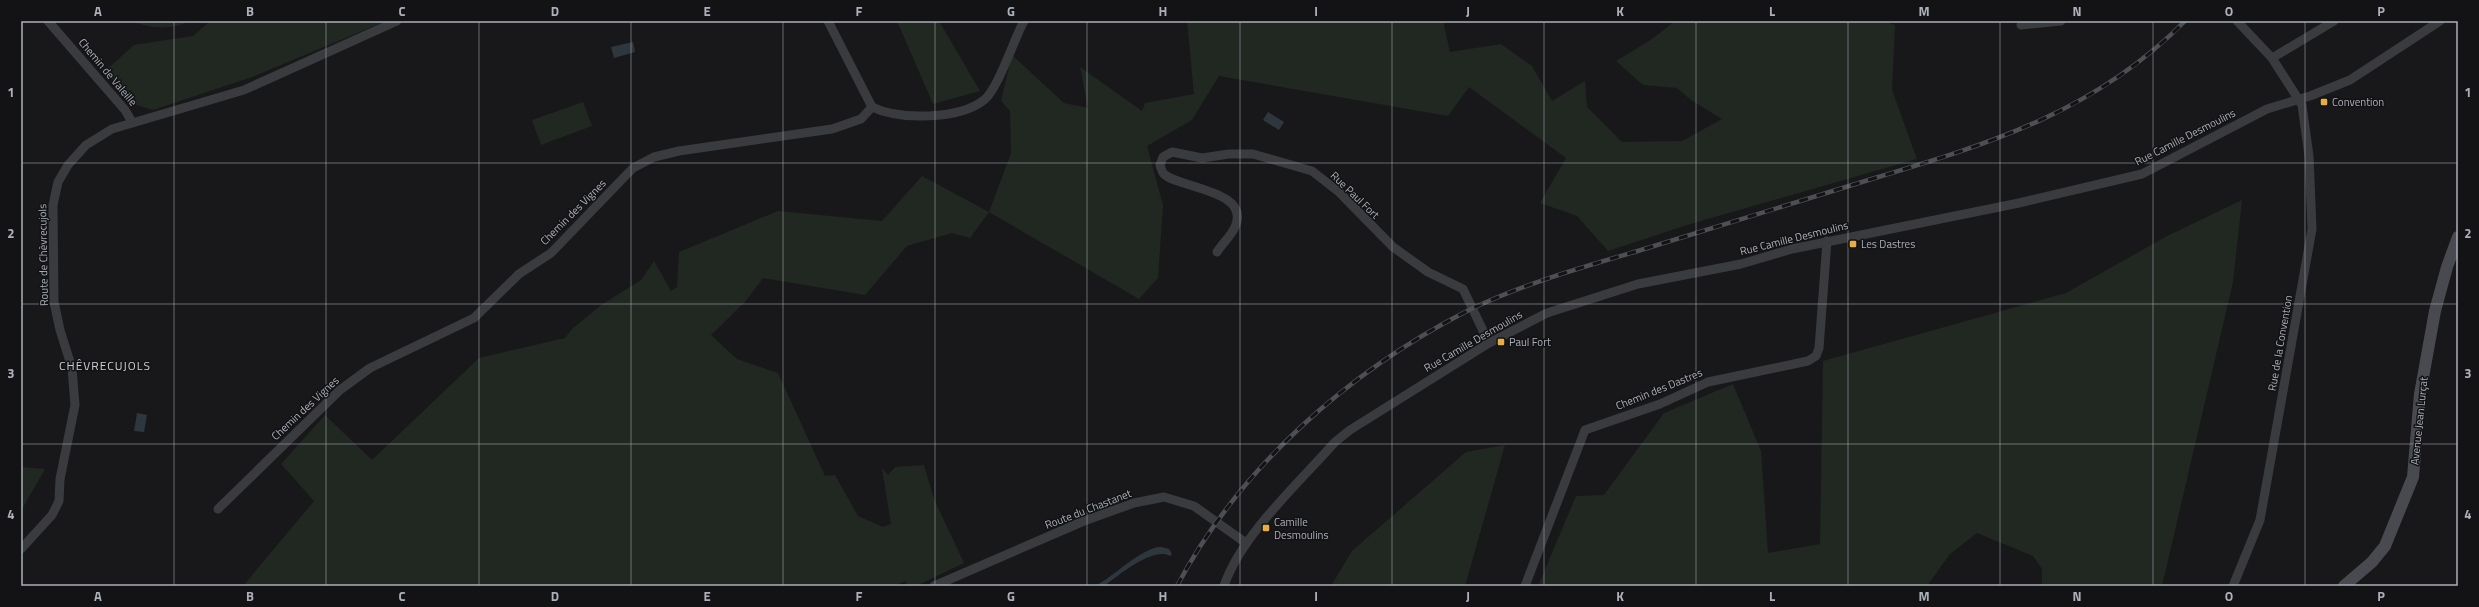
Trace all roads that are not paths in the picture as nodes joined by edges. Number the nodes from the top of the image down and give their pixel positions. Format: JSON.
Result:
{"nodes":[{"id":1,"x":48,"y":21,"type":"edge"},
{"id":2,"x":397,"y":21,"type":"edge"},
{"id":3,"x":828,"y":21,"type":"edge"},
{"id":4,"x":1024,"y":21,"type":"edge"},
{"id":5,"x":2061,"y":21,"type":"edge"},
{"id":6,"x":2237,"y":21,"type":"edge"},
{"id":7,"x":2334,"y":21,"type":"edge"},
{"id":8,"x":2440,"y":21,"type":"edge"},
{"id":9,"x":2021,"y":25,"type":"dead end"},
{"id":10,"x":2272,"y":58,"type":"junction"},
{"id":11,"x":2298,"y":99,"type":"junction"},
{"id":12,"x":872,"y":107,"type":"junction"},
{"id":13,"x":132,"y":122,"type":"junction"},
{"id":14,"x":2458,"y":237,"type":"edge"},
{"id":15,"x":1827,"y":241,"type":"junction"},
{"id":16,"x":1216,"y":252,"type":"dead end"},
{"id":17,"x":1489,"y":342,"type":"junction"},
{"id":18,"x":218,"y":509,"type":"dead end"},
{"id":19,"x":1246,"y":543,"type":"junction"},
{"id":20,"x":21,"y":549,"type":"edge"},
{"id":21,"x":934,"y":586,"type":"edge"},
{"id":22,"x":1224,"y":586,"type":"edge"},
{"id":23,"x":1525,"y":586,"type":"edge"},
{"id":24,"x":2233,"y":586,"type":"edge"},
{"id":25,"x":2344,"y":586,"type":"edge"}],
"edges":[{"from":1,"to":13,"type":"street","name":"Chemin de Valeille"},
{"from":2,"to":13,"type":"street","name":"Route de Chèvrecujols"},
{"from":3,"to":12,"type":"street"},
{"from":4,"to":12,"type":"street"},
{"from":5,"to":9,"type":"street"},
{"from":6,"to":10,"type":"street","name":"Rue de la Convention"},
{"from":7,"to":10,"type":"street"},
{"from":8,"to":11,"type":"street","name":"Rue Camille Desmoulins"},
{"from":10,"to":11,"type":"street","name":"Rue de la Convention"},
{"from":11,"to":15,"type":"street","name":"Rue Camille Desmoulins"},
{"from":11,"to":24,"type":"street","name":"Rue de la Convention"},
{"from":12,"to":18,"type":"street","name":"Chemin des Vignes"},
{"from":13,"to":20,"type":"street","name":"Route de Chèvrecujols"},
{"from":14,"to":25,"type":"main road","name":"Avenue Jean Lurçat"},
{"from":15,"to":17,"type":"street","name":"Rue Camille Desmoulins"},
{"from":15,"to":23,"type":"street","name":"Chemin des Dastres"},
{"from":16,"to":17,"type":"street","name":"Rue Paul Fort"},
{"from":17,"to":19,"type":"street","name":"Rue Camille Desmoulins"},
{"from":19,"to":21,"type":"street","name":"Route du Chastanet"},
{"from":19,"to":22,"type":"street","name":"Rue Camille Desmoulins"}]}
